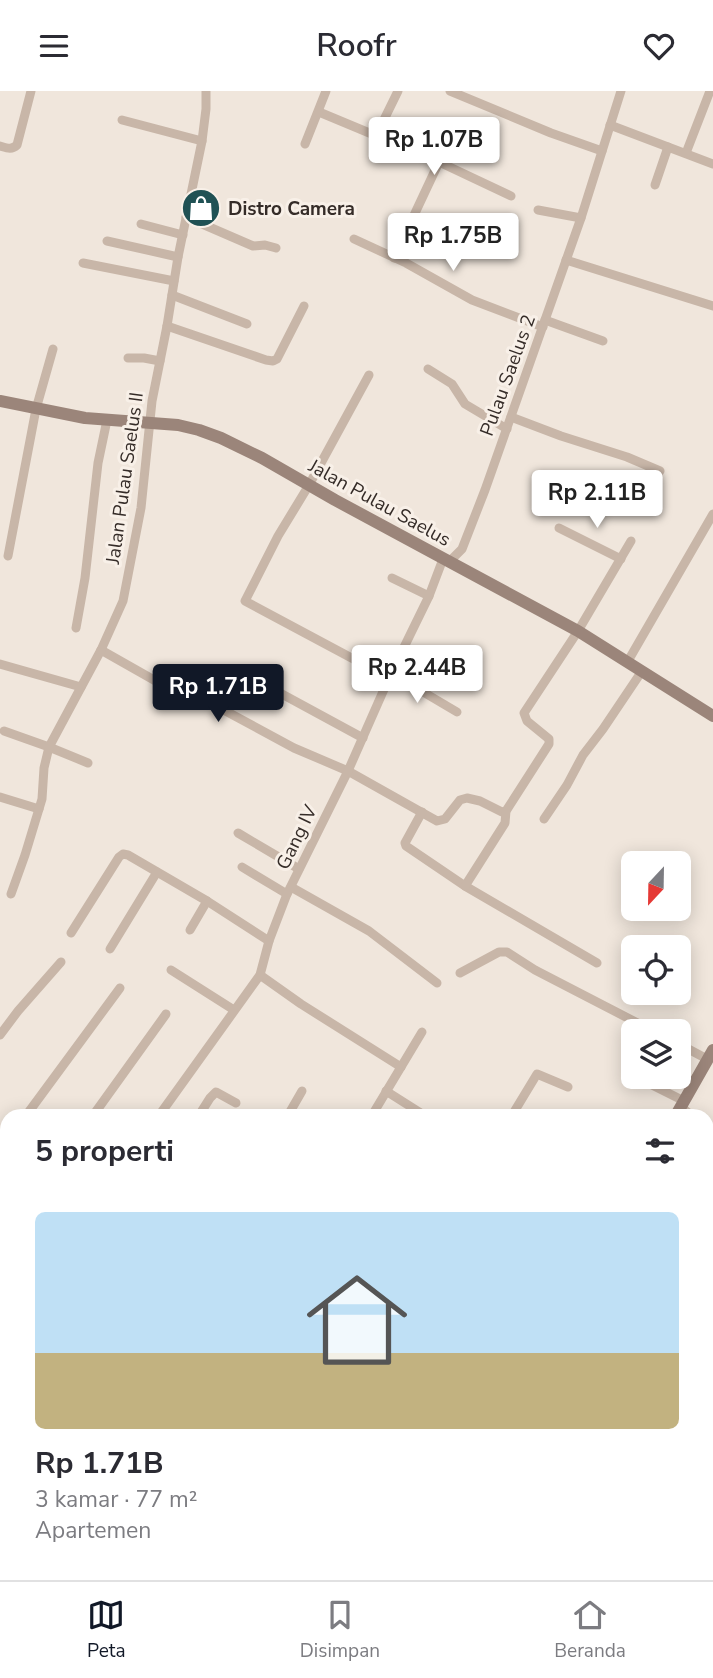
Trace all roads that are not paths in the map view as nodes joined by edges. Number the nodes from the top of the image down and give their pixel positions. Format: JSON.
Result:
{"nodes":[{"id":1,"x":31,"y":91,"type":"edge"},
{"id":2,"x":206,"y":91,"type":"edge"},
{"id":3,"x":326,"y":91,"type":"edge"},
{"id":4,"x":398,"y":91,"type":"edge"},
{"id":5,"x":450,"y":91,"type":"edge"},
{"id":6,"x":621,"y":91,"type":"edge"},
{"id":7,"x":710,"y":91,"type":"edge"},
{"id":8,"x":319,"y":112,"type":"junction"},
{"id":9,"x":122,"y":120,"type":"dead end"},
{"id":10,"x":610,"y":125,"type":"junction"},
{"id":11,"x":376,"y":136,"type":"junction"},
{"id":12,"x":202,"y":141,"type":"junction"},
{"id":13,"x":305,"y":144,"type":"dead end"},
{"id":14,"x":0,"y":146,"type":"edge"},
{"id":15,"x":668,"y":147,"type":"junction"},
{"id":16,"x":601,"y":151,"type":"junction"},
{"id":17,"x":686,"y":153,"type":"junction"},
{"id":18,"x":439,"y":162,"type":"junction"},
{"id":19,"x":713,"y":164,"type":"edge"},
{"id":20,"x":655,"y":185,"type":"dead end"},
{"id":21,"x":511,"y":196,"type":"dead end"},
{"id":22,"x":538,"y":210,"type":"dead end"},
{"id":23,"x":187,"y":217,"type":"junction"},
{"id":24,"x":581,"y":218,"type":"junction"},
{"id":25,"x":141,"y":224,"type":"dead end"},
{"id":26,"x":183,"y":235,"type":"junction"},
{"id":27,"x":354,"y":239,"type":"dead end"},
{"id":28,"x":107,"y":241,"type":"dead end"},
{"id":29,"x":276,"y":248,"type":"dead end"},
{"id":30,"x":178,"y":257,"type":"junction"},
{"id":31,"x":394,"y":258,"type":"junction"},
{"id":32,"x":566,"y":260,"type":"junction"},
{"id":33,"x":83,"y":264,"type":"dead end"},
{"id":34,"x":174,"y":281,"type":"junction"},
{"id":35,"x":172,"y":295,"type":"junction"},
{"id":36,"x":304,"y":306,"type":"dead end"},
{"id":37,"x":713,"y":306,"type":"edge"},
{"id":38,"x":247,"y":324,"type":"dead end"},
{"id":39,"x":544,"y":324,"type":"junction"},
{"id":40,"x":167,"y":326,"type":"junction"},
{"id":41,"x":603,"y":341,"type":"dead end"},
{"id":42,"x":54,"y":349,"type":"dead end"},
{"id":43,"x":128,"y":358,"type":"dead end"},
{"id":44,"x":160,"y":361,"type":"junction"},
{"id":45,"x":428,"y":369,"type":"dead end"},
{"id":46,"x":369,"y":375,"type":"dead end"},
{"id":47,"x":0,"y":401,"type":"edge"},
{"id":48,"x":36,"y":409,"type":"junction"},
{"id":49,"x":511,"y":417,"type":"junction"},
{"id":50,"x":107,"y":420,"type":"junction"},
{"id":51,"x":150,"y":423,"type":"junction"},
{"id":52,"x":507,"y":429,"type":"junction"},
{"id":53,"x":660,"y":471,"type":"dead end"},
{"id":54,"x":309,"y":485,"type":"junction"},
{"id":55,"x":713,"y":514,"type":"edge"},
{"id":56,"x":559,"y":528,"type":"dead end"},
{"id":57,"x":631,"y":541,"type":"dead end"},
{"id":58,"x":462,"y":549,"type":"junction"},
{"id":59,"x":8,"y":556,"type":"dead end"},
{"id":60,"x":621,"y":559,"type":"junction"},
{"id":61,"x":446,"y":560,"type":"junction"},
{"id":62,"x":464,"y":570,"type":"junction"},
{"id":63,"x":392,"y":578,"type":"dead end"},
{"id":64,"x":429,"y":596,"type":"junction"},
{"id":65,"x":76,"y":628,"type":"dead end"},
{"id":66,"x":578,"y":631,"type":"junction"},
{"id":67,"x":101,"y":650,"type":"junction"},
{"id":68,"x":628,"y":661,"type":"junction"},
{"id":69,"x":0,"y":664,"type":"edge"},
{"id":70,"x":236,"y":669,"type":"dead end"},
{"id":71,"x":642,"y":671,"type":"junction"},
{"id":72,"x":390,"y":675,"type":"junction"},
{"id":73,"x":81,"y":687,"type":"junction"},
{"id":74,"x":457,"y":712,"type":"dead end"},
{"id":75,"x":713,"y":716,"type":"edge"},
{"id":76,"x":4,"y":731,"type":"dead end"},
{"id":77,"x":363,"y":737,"type":"junction"},
{"id":78,"x":49,"y":747,"type":"junction"},
{"id":79,"x":88,"y":764,"type":"dead end"},
{"id":80,"x":348,"y":771,"type":"junction"},
{"id":81,"x":0,"y":797,"type":"edge"},
{"id":82,"x":38,"y":809,"type":"junction"},
{"id":83,"x":506,"y":811,"type":"junction"},
{"id":84,"x":422,"y":812,"type":"junction"},
{"id":85,"x":544,"y":819,"type":"dead end"},
{"id":86,"x":238,"y":833,"type":"dead end"},
{"id":87,"x":242,"y":867,"type":"dead end"},
{"id":88,"x":299,"y":869,"type":"junction"},
{"id":89,"x":157,"y":872,"type":"junction"},
{"id":90,"x":465,"y":886,"type":"junction"},
{"id":91,"x":289,"y":890,"type":"junction"},
{"id":92,"x":11,"y":894,"type":"dead end"},
{"id":93,"x":207,"y":901,"type":"junction"},
{"id":94,"x":190,"y":930,"type":"dead end"},
{"id":95,"x":71,"y":933,"type":"dead end"},
{"id":96,"x":269,"y":941,"type":"junction"},
{"id":97,"x":110,"y":949,"type":"dead end"},
{"id":98,"x":61,"y":962,"type":"dead end"},
{"id":99,"x":597,"y":963,"type":"dead end"},
{"id":100,"x":171,"y":970,"type":"dead end"},
{"id":101,"x":460,"y":973,"type":"dead end"},
{"id":102,"x":260,"y":975,"type":"junction"},
{"id":103,"x":437,"y":983,"type":"dead end"},
{"id":104,"x":120,"y":988,"type":"dead end"},
{"id":105,"x":234,"y":1010,"type":"junction"},
{"id":106,"x":166,"y":1014,"type":"dead end"},
{"id":107,"x":630,"y":1019,"type":"edge"},
{"id":108,"x":422,"y":1032,"type":"dead end"},
{"id":109,"x":0,"y":1035,"type":"edge"},
{"id":110,"x":691,"y":1048,"type":"edge"},
{"id":111,"x":711,"y":1054,"type":"edge"},
{"id":112,"x":401,"y":1067,"type":"junction"},
{"id":113,"x":568,"y":1087,"type":"dead end"},
{"id":114,"x":656,"y":1089,"type":"edge"},
{"id":115,"x":302,"y":1091,"type":"dead end"},
{"id":116,"x":386,"y":1091,"type":"junction"},
{"id":117,"x":236,"y":1103,"type":"dead end"},
{"id":118,"x":680,"y":1108,"type":"edge"},
{"id":119,"x":31,"y":1109,"type":"edge"},
{"id":120,"x":98,"y":1109,"type":"edge"},
{"id":121,"x":164,"y":1109,"type":"edge"},
{"id":122,"x":204,"y":1109,"type":"edge"},
{"id":123,"x":292,"y":1109,"type":"edge"},
{"id":124,"x":376,"y":1109,"type":"edge"},
{"id":125,"x":414,"y":1109,"type":"edge"},
{"id":126,"x":516,"y":1109,"type":"edge"}],
"edges":[{"from":1,"to":14,"type":"street"},
{"from":2,"to":12,"type":"street","name":"Jalan Pulau Saelus II"},
{"from":3,"to":8,"type":"street"},
{"from":4,"to":11,"type":"street"},
{"from":5,"to":16,"type":"street"},
{"from":6,"to":10,"type":"street","name":"Pulau Saelus 2"},
{"from":7,"to":17,"type":"street"},
{"from":8,"to":11,"type":"street"},
{"from":8,"to":13,"type":"street"},
{"from":9,"to":12,"type":"street"},
{"from":10,"to":15,"type":"street"},
{"from":10,"to":16,"type":"street","name":"Pulau Saelus 2"},
{"from":11,"to":18,"type":"street"},
{"from":12,"to":23,"type":"street","name":"Jalan Pulau Saelus II"},
{"from":15,"to":17,"type":"street"},
{"from":15,"to":20,"type":"street"},
{"from":16,"to":24,"type":"street","name":"Pulau Saelus 2"},
{"from":17,"to":19,"type":"street"},
{"from":18,"to":21,"type":"street"},
{"from":18,"to":31,"type":"street"},
{"from":22,"to":24,"type":"street"},
{"from":23,"to":26,"type":"street","name":"Jalan Pulau Saelus II"},
{"from":23,"to":29,"type":"street"},
{"from":24,"to":32,"type":"street","name":"Pulau Saelus 2"},
{"from":25,"to":26,"type":"street"},
{"from":26,"to":30,"type":"street","name":"Jalan Pulau Saelus II"},
{"from":27,"to":31,"type":"street"},
{"from":28,"to":30,"type":"street"},
{"from":30,"to":34,"type":"street","name":"Jalan Pulau Saelus II"},
{"from":31,"to":39,"type":"street"},
{"from":32,"to":37,"type":"street"},
{"from":32,"to":39,"type":"street","name":"Pulau Saelus 2"},
{"from":33,"to":34,"type":"street"},
{"from":34,"to":35,"type":"street","name":"Jalan Pulau Saelus II"},
{"from":35,"to":38,"type":"street"},
{"from":35,"to":40,"type":"street","name":"Jalan Pulau Saelus II"},
{"from":36,"to":40,"type":"street"},
{"from":39,"to":41,"type":"street"},
{"from":39,"to":49,"type":"street","name":"Pulau Saelus 2"},
{"from":40,"to":44,"type":"street","name":"Jalan Pulau Saelus II"},
{"from":42,"to":48,"type":"street"},
{"from":43,"to":44,"type":"street"},
{"from":44,"to":51,"type":"street","name":"Jalan Pulau Saelus II"},
{"from":45,"to":52,"type":"street"},
{"from":46,"to":54,"type":"street"},
{"from":47,"to":48,"type":"street","name":"Jalan Pulau Saelus"},
{"from":48,"to":50,"type":"street","name":"Jalan Pulau Saelus"},
{"from":48,"to":59,"type":"street"},
{"from":49,"to":52,"type":"street","name":"Pulau Saelus 2"},
{"from":49,"to":53,"type":"street"},
{"from":50,"to":51,"type":"street","name":"Jalan Pulau Saelus"},
{"from":50,"to":65,"type":"street"},
{"from":51,"to":54,"type":"street","name":"Jalan Pulau Saelus"},
{"from":51,"to":67,"type":"street","name":"Jalan Pulau Saelus II"},
{"from":52,"to":58,"type":"street","name":"Pulau Saelus 2"},
{"from":54,"to":61,"type":"street","name":"Jalan Pulau Saelus"},
{"from":54,"to":72,"type":"street"},
{"from":55,"to":68,"type":"street"},
{"from":56,"to":60,"type":"street"},
{"from":57,"to":60,"type":"street"},
{"from":58,"to":61,"type":"street","name":"Pulau Saelus 2"},
{"from":58,"to":62,"type":"street","name":"Pulau Saelus 2"},
{"from":60,"to":66,"type":"street"},
{"from":61,"to":62,"type":"street","name":"Jalan Pulau Saelus"},
{"from":61,"to":64,"type":"street","name":"Gang IV"},
{"from":62,"to":66,"type":"street","name":"Jalan Pulau Saelus"},
{"from":63,"to":64,"type":"street"},
{"from":64,"to":72,"type":"street","name":"Gang IV"},
{"from":66,"to":68,"type":"street","name":"Jalan Pulau Saelus"},
{"from":66,"to":83,"type":"street"},
{"from":67,"to":73,"type":"street","name":"Jalan Pulau Saelus II"},
{"from":67,"to":80,"type":"street"},
{"from":68,"to":71,"type":"street","name":"Jalan Pulau Saelus"},
{"from":69,"to":73,"type":"street"},
{"from":70,"to":77,"type":"street"},
{"from":71,"to":75,"type":"street","name":"Jalan Pulau Saelus"},
{"from":71,"to":85,"type":"street"},
{"from":72,"to":74,"type":"street"},
{"from":72,"to":77,"type":"street","name":"Gang IV"},
{"from":73,"to":78,"type":"street","name":"Jalan Pulau Saelus II"},
{"from":76,"to":78,"type":"street"},
{"from":77,"to":80,"type":"street","name":"Gang IV"},
{"from":78,"to":79,"type":"street"},
{"from":78,"to":82,"type":"street","name":"Jalan Pulau Saelus II"},
{"from":80,"to":84,"type":"street"},
{"from":80,"to":88,"type":"street","name":"Gang IV"},
{"from":81,"to":82,"type":"street"},
{"from":82,"to":92,"type":"street","name":"Jalan Pulau Saelus II"},
{"from":83,"to":84,"type":"street"},
{"from":83,"to":90,"type":"street"},
{"from":84,"to":90,"type":"street"},
{"from":86,"to":88,"type":"street"},
{"from":87,"to":91,"type":"street"},
{"from":88,"to":91,"type":"street","name":"Gang IV"},
{"from":89,"to":93,"type":"street"},
{"from":89,"to":95,"type":"street"},
{"from":89,"to":97,"type":"street"},
{"from":90,"to":99,"type":"street"},
{"from":91,"to":96,"type":"street","name":"Gang IV"},
{"from":91,"to":103,"type":"street"},
{"from":93,"to":94,"type":"street"},
{"from":93,"to":96,"type":"street"},
{"from":96,"to":102,"type":"street","name":"Gang IV"},
{"from":98,"to":109,"type":"street"},
{"from":100,"to":105,"type":"street"},
{"from":101,"to":107,"type":"street"},
{"from":102,"to":105,"type":"street","name":"Gang IV"},
{"from":102,"to":112,"type":"street"},
{"from":104,"to":119,"type":"street"},
{"from":105,"to":121,"type":"street","name":"Gang IV"},
{"from":106,"to":120,"type":"street"},
{"from":108,"to":112,"type":"street"},
{"from":110,"to":111,"type":"street"},
{"from":111,"to":118,"type":"street"},
{"from":112,"to":116,"type":"street"},
{"from":113,"to":126,"type":"street"},
{"from":114,"to":118,"type":"street"},
{"from":115,"to":123,"type":"street"},
{"from":116,"to":124,"type":"street"},
{"from":116,"to":125,"type":"street"},
{"from":117,"to":122,"type":"street"}]}
